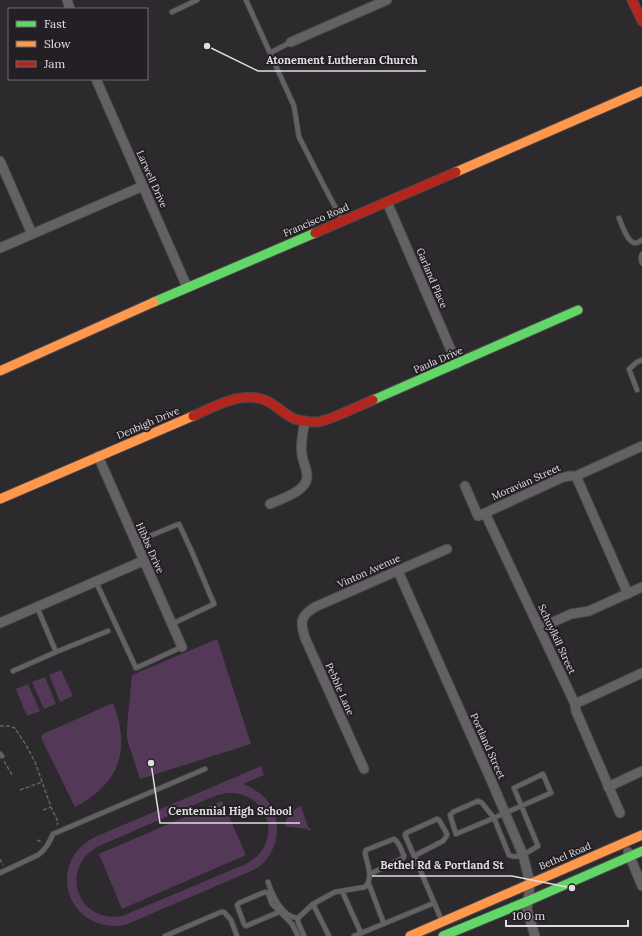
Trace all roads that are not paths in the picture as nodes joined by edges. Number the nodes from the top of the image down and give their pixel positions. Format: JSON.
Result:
{"nodes":[{"id":1,"x":197,"y":0,"type":"edge"},
{"id":2,"x":246,"y":0,"type":"edge"},
{"id":3,"x":387,"y":0,"type":"edge"},
{"id":4,"x":632,"y":0,"type":"edge"},
{"id":5,"x":172,"y":12,"type":"dead end"},
{"id":6,"x":642,"y":21,"type":"edge"},
{"id":7,"x":291,"y":42,"type":"joint"},
{"id":8,"x":270,"y":53,"type":"junction"},
{"id":9,"x":96,"y":80,"type":"edge"},
{"id":10,"x":642,"y":91,"type":"edge"},
{"id":11,"x":0,"y":161,"type":"edge"},
{"id":12,"x":143,"y":186,"type":"junction"},
{"id":13,"x":387,"y":202,"type":"junction"},
{"id":14,"x":619,"y":218,"type":"dead end"},
{"id":15,"x":342,"y":221,"type":"junction"},
{"id":16,"x":32,"y":234,"type":"junction"},
{"id":17,"x":642,"y":240,"type":"edge"},
{"id":18,"x":0,"y":248,"type":"edge"},
{"id":19,"x":642,"y":254,"type":"edge"},
{"id":20,"x":642,"y":263,"type":"edge"},
{"id":21,"x":187,"y":287,"type":"junction"},
{"id":22,"x":578,"y":310,"type":"dead end"},
{"id":23,"x":642,"y":360,"type":"edge"},
{"id":24,"x":457,"y":364,"type":"junction"},
{"id":25,"x":0,"y":371,"type":"edge"},
{"id":26,"x":637,"y":390,"type":"dead end"},
{"id":27,"x":305,"y":421,"type":"junction"},
{"id":28,"x":642,"y":446,"type":"edge"},
{"id":29,"x":98,"y":456,"type":"junction"},
{"id":30,"x":576,"y":476,"type":"junction"},
{"id":31,"x":465,"y":486,"type":"dead end"},
{"id":32,"x":0,"y":499,"type":"edge"},
{"id":33,"x":270,"y":504,"type":"dead end"},
{"id":34,"x":485,"y":513,"type":"junction"},
{"id":35,"x":135,"y":542,"type":"junction"},
{"id":36,"x":447,"y":549,"type":"dead end"},
{"id":37,"x":143,"y":561,"type":"junction"},
{"id":38,"x":398,"y":571,"type":"junction"},
{"id":39,"x":96,"y":582,"type":"junction"},
{"id":40,"x":642,"y":587,"type":"edge"},
{"id":41,"x":628,"y":594,"type":"junction"},
{"id":42,"x":37,"y":607,"type":"junction"},
{"id":43,"x":303,"y":617,"type":"joint"},
{"id":44,"x":0,"y":623,"type":"edge"},
{"id":45,"x":171,"y":624,"type":"junction"},
{"id":46,"x":540,"y":628,"type":"junction"},
{"id":47,"x":108,"y":631,"type":"dead end"},
{"id":48,"x":182,"y":647,"type":"joint"},
{"id":49,"x":56,"y":652,"type":"junction"},
{"id":50,"x":13,"y":671,"type":"dead end"},
{"id":51,"x":642,"y":673,"type":"edge"},
{"id":52,"x":575,"y":704,"type":"junction"},
{"id":53,"x":364,"y":769,"type":"dead end"},
{"id":54,"x":205,"y":770,"type":"dead end"},
{"id":55,"x":642,"y":771,"type":"edge"},
{"id":56,"x":608,"y":786,"type":"junction"},
{"id":57,"x":521,"y":806,"type":"junction"},
{"id":58,"x":620,"y":813,"type":"dead end"},
{"id":59,"x":505,"y":814,"type":"junction"},
{"id":60,"x":494,"y":818,"type":"junction"},
{"id":61,"x":642,"y":835,"type":"edge"},
{"id":62,"x":624,"y":843,"type":"junction"},
{"id":63,"x":642,"y":851,"type":"edge"},
{"id":64,"x":523,"y":855,"type":"junction"},
{"id":65,"x":414,"y":856,"type":"junction"},
{"id":66,"x":630,"y":856,"type":"junction"},
{"id":67,"x":0,"y":874,"type":"edge"},
{"id":68,"x":370,"y":874,"type":"junction"},
{"id":69,"x":268,"y":882,"type":"dead end"},
{"id":70,"x":530,"y":883,"type":"junction"},
{"id":71,"x":369,"y":884,"type":"junction"},
{"id":72,"x":642,"y":886,"type":"edge"},
{"id":73,"x":342,"y":891,"type":"junction"},
{"id":74,"x":528,"y":901,"type":"junction"},
{"id":75,"x":434,"y":903,"type":"junction"},
{"id":76,"x":313,"y":904,"type":"junction"},
{"id":77,"x":279,"y":912,"type":"junction"},
{"id":78,"x":298,"y":918,"type":"junction"},
{"id":79,"x":442,"y":922,"type":"junction"},
{"id":80,"x":384,"y":924,"type":"junction"},
{"id":81,"x":361,"y":933,"type":"junction"},
{"id":82,"x":447,"y":935,"type":"edge"},
{"id":83,"x":165,"y":936,"type":"edge"},
{"id":84,"x":237,"y":936,"type":"edge"},
{"id":85,"x":298,"y":936,"type":"edge"},
{"id":86,"x":304,"y":936,"type":"edge"},
{"id":87,"x":329,"y":936,"type":"edge"},
{"id":88,"x":354,"y":936,"type":"edge"},
{"id":89,"x":410,"y":936,"type":"edge"},
{"id":90,"x":535,"y":936,"type":"edge"}],
"edges":[{"from":1,"to":5,"type":"lane"},
{"from":2,"to":8,"type":"lane"},
{"from":3,"to":7,"type":"street"},
{"from":4,"to":6,"type":"street"},
{"from":7,"to":8,"type":"lane"},
{"from":8,"to":15,"type":"lane"},
{"from":9,"to":12,"type":"street","name":"Larwell Drive"},
{"from":10,"to":13,"type":"street","name":"Francisco Road"},
{"from":11,"to":16,"type":"street"},
{"from":12,"to":16,"type":"street"},
{"from":12,"to":21,"type":"street","name":"Larwell Drive"},
{"from":13,"to":15,"type":"street","name":"Francisco Road"},
{"from":13,"to":24,"type":"street","name":"Garland Place"},
{"from":14,"to":17,"type":"lane"},
{"from":15,"to":21,"type":"street","name":"Francisco Road"},
{"from":16,"to":18,"type":"street"},
{"from":19,"to":20,"type":"lane"},
{"from":21,"to":25,"type":"street","name":"Francisco Road"},
{"from":22,"to":24,"type":"street","name":"Paula Drive"},
{"from":23,"to":26,"type":"lane"},
{"from":24,"to":27,"type":"street","name":"Paula Drive"},
{"from":27,"to":29,"type":"street","name":"Denbigh Drive"},
{"from":27,"to":33,"type":"street"},
{"from":28,"to":30,"type":"street","name":"Moravian Street"},
{"from":29,"to":32,"type":"street","name":"Denbigh Drive"},
{"from":29,"to":35,"type":"street","name":"Hibbs Drive"},
{"from":30,"to":34,"type":"street","name":"Moravian Street"},
{"from":30,"to":41,"type":"street"},
{"from":31,"to":34,"type":"street","name":"Schuylkill Street"},
{"from":34,"to":46,"type":"street","name":"Schuylkill Street"},
{"from":35,"to":37,"type":"street","name":"Hibbs Drive"},
{"from":35,"to":45,"type":"lane"},
{"from":36,"to":38,"type":"street","name":"Vinton Avenue"},
{"from":37,"to":39,"type":"street"},
{"from":37,"to":45,"type":"street","name":"Hibbs Drive"},
{"from":38,"to":43,"type":"street","name":"Vinton Avenue"},
{"from":38,"to":59,"type":"street","name":"Portland Street"},
{"from":39,"to":42,"type":"street"},
{"from":39,"to":48,"type":"lane"},
{"from":40,"to":41,"type":"street"},
{"from":41,"to":46,"type":"street"},
{"from":42,"to":44,"type":"street"},
{"from":42,"to":49,"type":"lane"},
{"from":43,"to":53,"type":"street","name":"Pebble Lane"},
{"from":45,"to":48,"type":"street","name":"Hibbs Drive"},
{"from":46,"to":52,"type":"street","name":"Schuylkill Street"},
{"from":47,"to":49,"type":"lane"},
{"from":49,"to":50,"type":"lane"},
{"from":51,"to":52,"type":"street"},
{"from":52,"to":56,"type":"street","name":"Schuylkill Street"},
{"from":54,"to":67,"type":"lane"},
{"from":55,"to":56,"type":"street"},
{"from":56,"to":58,"type":"street","name":"Schuylkill Street"},
{"from":57,"to":57,"type":"lane"},
{"from":57,"to":59,"type":"lane"},
{"from":57,"to":64,"type":"lane"},
{"from":59,"to":60,"type":"lane"},
{"from":59,"to":64,"type":"street","name":"Portland Street"},
{"from":60,"to":60,"type":"lane"},
{"from":60,"to":64,"type":"lane"},
{"from":61,"to":62,"type":"street","name":"Bethel Road"},
{"from":62,"to":66,"type":"street"},
{"from":62,"to":70,"type":"street","name":"Bethel Road"},
{"from":63,"to":66,"type":"street"},
{"from":64,"to":70,"type":"street","name":"Portland Street"},
{"from":65,"to":65,"type":"lane"},
{"from":65,"to":75,"type":"lane"},
{"from":66,"to":72,"type":"street"},
{"from":66,"to":74,"type":"street"},
{"from":68,"to":68,"type":"lane"},
{"from":68,"to":71,"type":"lane"},
{"from":69,"to":78,"type":"lane"},
{"from":70,"to":74,"type":"street","name":"Portland Street"},
{"from":70,"to":79,"type":"street","name":"Bethel Road"},
{"from":71,"to":73,"type":"lane"},
{"from":71,"to":80,"type":"lane"},
{"from":73,"to":76,"type":"lane"},
{"from":73,"to":81,"type":"lane"},
{"from":74,"to":82,"type":"street"},
{"from":74,"to":90,"type":"street","name":"Portland Street"},
{"from":75,"to":79,"type":"lane"},
{"from":75,"to":80,"type":"lane"},
{"from":76,"to":78,"type":"lane"},
{"from":76,"to":87,"type":"lane"},
{"from":77,"to":77,"type":"lane"},
{"from":77,"to":85,"type":"lane"},
{"from":78,"to":86,"type":"lane"},
{"from":79,"to":82,"type":"lane"},
{"from":79,"to":89,"type":"street","name":"Bethel Road"},
{"from":80,"to":81,"type":"lane"},
{"from":81,"to":88,"type":"lane"},
{"from":83,"to":84,"type":"lane"}]}
